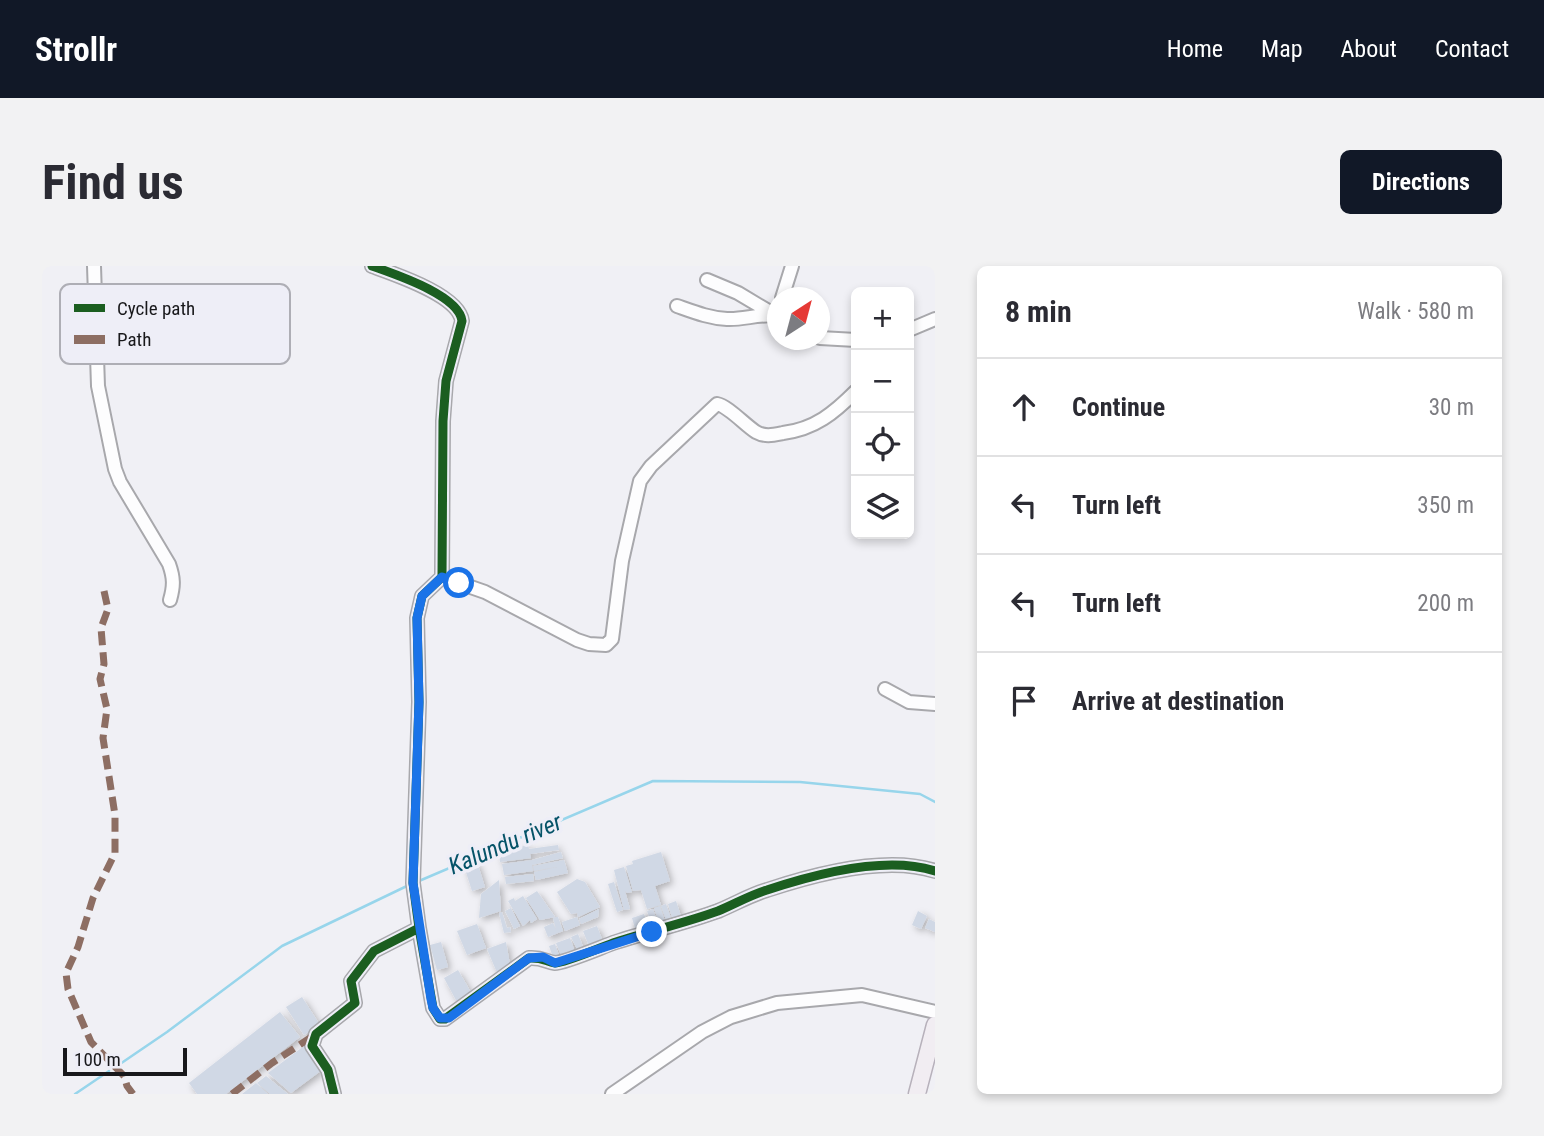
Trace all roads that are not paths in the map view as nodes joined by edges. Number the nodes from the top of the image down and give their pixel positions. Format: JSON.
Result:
{"nodes":[{"id":1,"x":94,"y":266,"type":"edge"},
{"id":2,"x":372,"y":266,"type":"edge"},
{"id":3,"x":792,"y":266,"type":"edge"},
{"id":4,"x":707,"y":280,"type":"dead end"},
{"id":5,"x":95,"y":284,"type":"edge"},
{"id":6,"x":785,"y":287,"type":"edge"},
{"id":7,"x":677,"y":306,"type":"dead end"},
{"id":8,"x":767,"y":310,"type":"edge"},
{"id":9,"x":767,"y":316,"type":"edge"},
{"id":10,"x":935,"y":319,"type":"edge"},
{"id":11,"x":914,"y":328,"type":"edge"},
{"id":12,"x":830,"y":339,"type":"edge"},
{"id":13,"x":851,"y":340,"type":"edge"},
{"id":14,"x":97,"y":364,"type":"edge"},
{"id":15,"x":851,"y":396,"type":"edge"},
{"id":16,"x":442,"y":577,"type":"junction"},
{"id":17,"x":170,"y":600,"type":"dead end"},
{"id":18,"x":885,"y":689,"type":"dead end"},
{"id":19,"x":935,"y":704,"type":"edge"},
{"id":20,"x":935,"y":871,"type":"edge"},
{"id":21,"x":419,"y":928,"type":"junction"},
{"id":22,"x":935,"y":1012,"type":"edge"},
{"id":23,"x":935,"y":1025,"type":"edge"},
{"id":24,"x":334,"y":1094,"type":"edge"},
{"id":25,"x":612,"y":1094,"type":"edge"},
{"id":26,"x":917,"y":1094,"type":"edge"}],
"edges":[{"from":1,"to":5,"type":"street"},
{"from":2,"to":16,"type":"street"},
{"from":3,"to":6,"type":"street"},
{"from":4,"to":8,"type":"street"},
{"from":7,"to":9,"type":"street"},
{"from":10,"to":11,"type":"street"},
{"from":12,"to":13,"type":"street"},
{"from":14,"to":17,"type":"street"},
{"from":15,"to":16,"type":"street"},
{"from":16,"to":21,"type":"street"},
{"from":18,"to":19,"type":"street"},
{"from":20,"to":21,"type":"street"},
{"from":21,"to":24,"type":"street"},
{"from":22,"to":25,"type":"street"},
{"from":23,"to":26,"type":"main road"}]}
